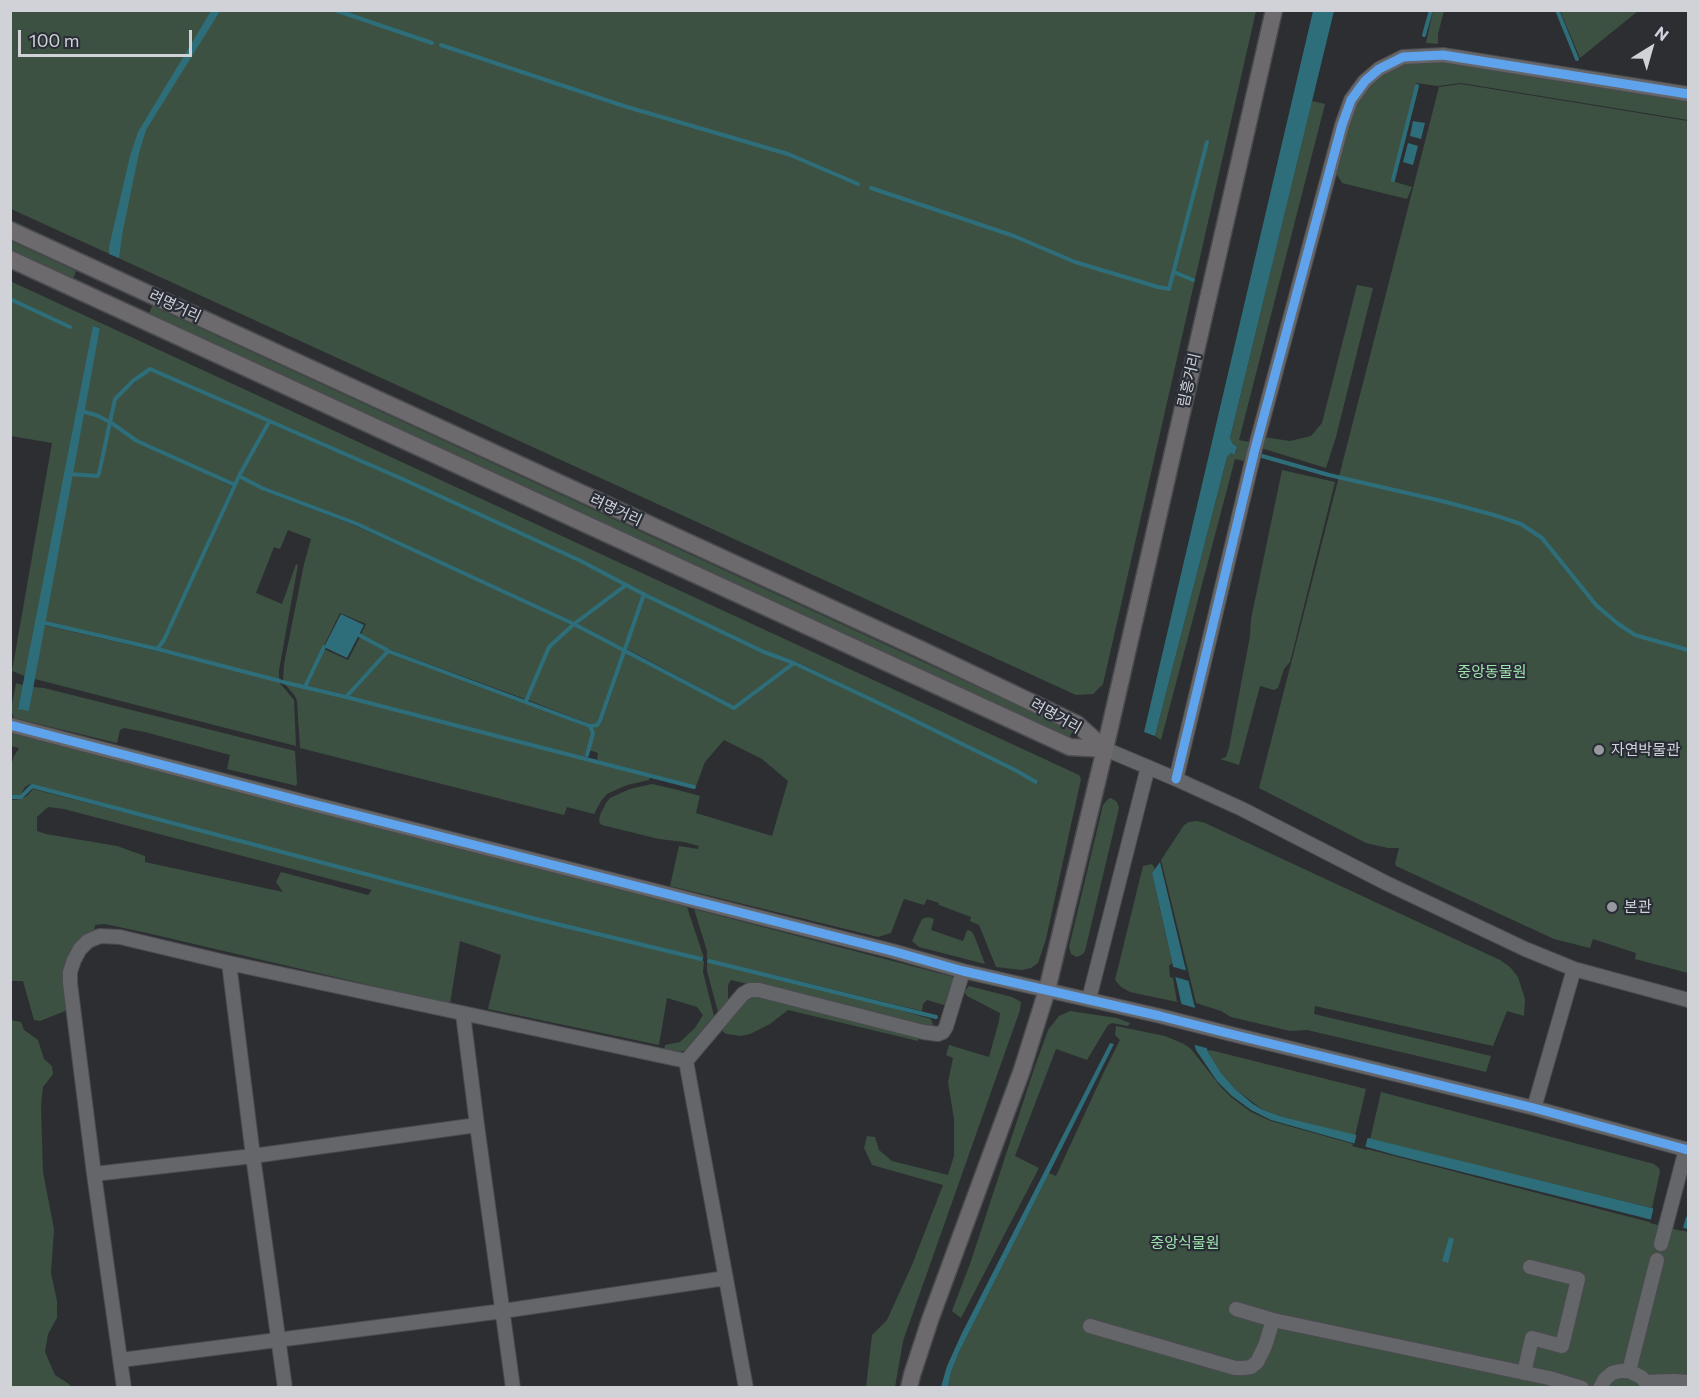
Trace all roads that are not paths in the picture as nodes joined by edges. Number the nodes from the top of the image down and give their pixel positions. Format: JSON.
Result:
{"nodes":[{"id":1,"x":1274,"y":10,"type":"edge"},
{"id":2,"x":1689,"y":94,"type":"edge"},
{"id":3,"x":10,"y":230,"type":"edge"},
{"id":4,"x":10,"y":258,"type":"edge"},
{"id":5,"x":10,"y":725,"type":"edge"},
{"id":6,"x":1105,"y":749,"type":"junction"},
{"id":7,"x":1148,"y":767,"type":"junction"},
{"id":8,"x":1176,"y":779,"type":"junction"},
{"id":9,"x":229,"y":963,"type":"junction"},
{"id":10,"x":1574,"y":969,"type":"junction"},
{"id":11,"x":963,"y":971,"type":"junction"},
{"id":12,"x":1047,"y":990,"type":"junction"},
{"id":13,"x":1089,"y":999,"type":"junction"},
{"id":14,"x":1689,"y":1000,"type":"edge"},
{"id":15,"x":463,"y":1014,"type":"junction"},
{"id":16,"x":686,"y":1061,"type":"junction"},
{"id":17,"x":1534,"y":1107,"type":"junction"},
{"id":18,"x":477,"y":1125,"type":"junction"},
{"id":19,"x":1688,"y":1149,"type":"edge"},
{"id":20,"x":253,"y":1156,"type":"junction"},
{"id":21,"x":94,"y":1174,"type":"junction"},
{"id":22,"x":1661,"y":1244,"type":"dead end"},
{"id":23,"x":1658,"y":1260,"type":"dead end"},
{"id":24,"x":1530,"y":1267,"type":"dead end"},
{"id":25,"x":726,"y":1278,"type":"junction"},
{"id":26,"x":1236,"y":1309,"type":"dead end"},
{"id":27,"x":502,"y":1311,"type":"junction"},
{"id":28,"x":1273,"y":1320,"type":"junction"},
{"id":29,"x":1090,"y":1326,"type":"dead end"},
{"id":30,"x":278,"y":1340,"type":"junction"},
{"id":31,"x":121,"y":1360,"type":"junction"},
{"id":32,"x":1629,"y":1371,"type":"junction"},
{"id":33,"x":1524,"y":1373,"type":"junction"},
{"id":34,"x":1689,"y":1382,"type":"edge"},
{"id":35,"x":1649,"y":1386,"type":"edge"},
{"id":36,"x":124,"y":1388,"type":"edge"},
{"id":37,"x":285,"y":1388,"type":"edge"},
{"id":38,"x":513,"y":1388,"type":"edge"},
{"id":39,"x":746,"y":1388,"type":"edge"},
{"id":40,"x":909,"y":1388,"type":"edge"},
{"id":41,"x":1582,"y":1388,"type":"edge"},
{"id":42,"x":1600,"y":1388,"type":"edge"}],
"edges":[{"from":1,"to":6,"type":"main road","name":"림흥거리"},
{"from":2,"to":8,"type":"street"},
{"from":3,"to":6,"type":"main road","name":"려명거리"},
{"from":4,"to":6,"type":"main road","name":"려명거리"},
{"from":5,"to":11,"type":"street"},
{"from":6,"to":7,"type":"street"},
{"from":6,"to":12,"type":"main road","name":"림흥거리"},
{"from":7,"to":8,"type":"street"},
{"from":7,"to":13,"type":"street"},
{"from":8,"to":10,"type":"street"},
{"from":9,"to":15,"type":"street"},
{"from":9,"to":20,"type":"street"},
{"from":9,"to":21,"type":"street"},
{"from":10,"to":14,"type":"street"},
{"from":10,"to":17,"type":"street"},
{"from":11,"to":12,"type":"street"},
{"from":11,"to":16,"type":"street"},
{"from":12,"to":13,"type":"street"},
{"from":12,"to":40,"type":"main road","name":"림흥거리"},
{"from":13,"to":17,"type":"street"},
{"from":15,"to":16,"type":"street"},
{"from":15,"to":18,"type":"street"},
{"from":16,"to":25,"type":"street"},
{"from":17,"to":19,"type":"street"},
{"from":18,"to":20,"type":"street"},
{"from":18,"to":27,"type":"street"},
{"from":19,"to":22,"type":"street"},
{"from":20,"to":21,"type":"street"},
{"from":20,"to":30,"type":"street"},
{"from":21,"to":31,"type":"street"},
{"from":23,"to":32,"type":"street"},
{"from":24,"to":33,"type":"street"},
{"from":25,"to":27,"type":"street"},
{"from":25,"to":39,"type":"street"},
{"from":26,"to":28,"type":"street"},
{"from":27,"to":30,"type":"street"},
{"from":27,"to":38,"type":"street"},
{"from":28,"to":29,"type":"street"},
{"from":28,"to":33,"type":"street"},
{"from":30,"to":31,"type":"street"},
{"from":30,"to":37,"type":"street"},
{"from":31,"to":36,"type":"street"},
{"from":32,"to":35,"type":"street"},
{"from":32,"to":42,"type":"street"},
{"from":33,"to":41,"type":"street"},
{"from":34,"to":35,"type":"street"}]}
